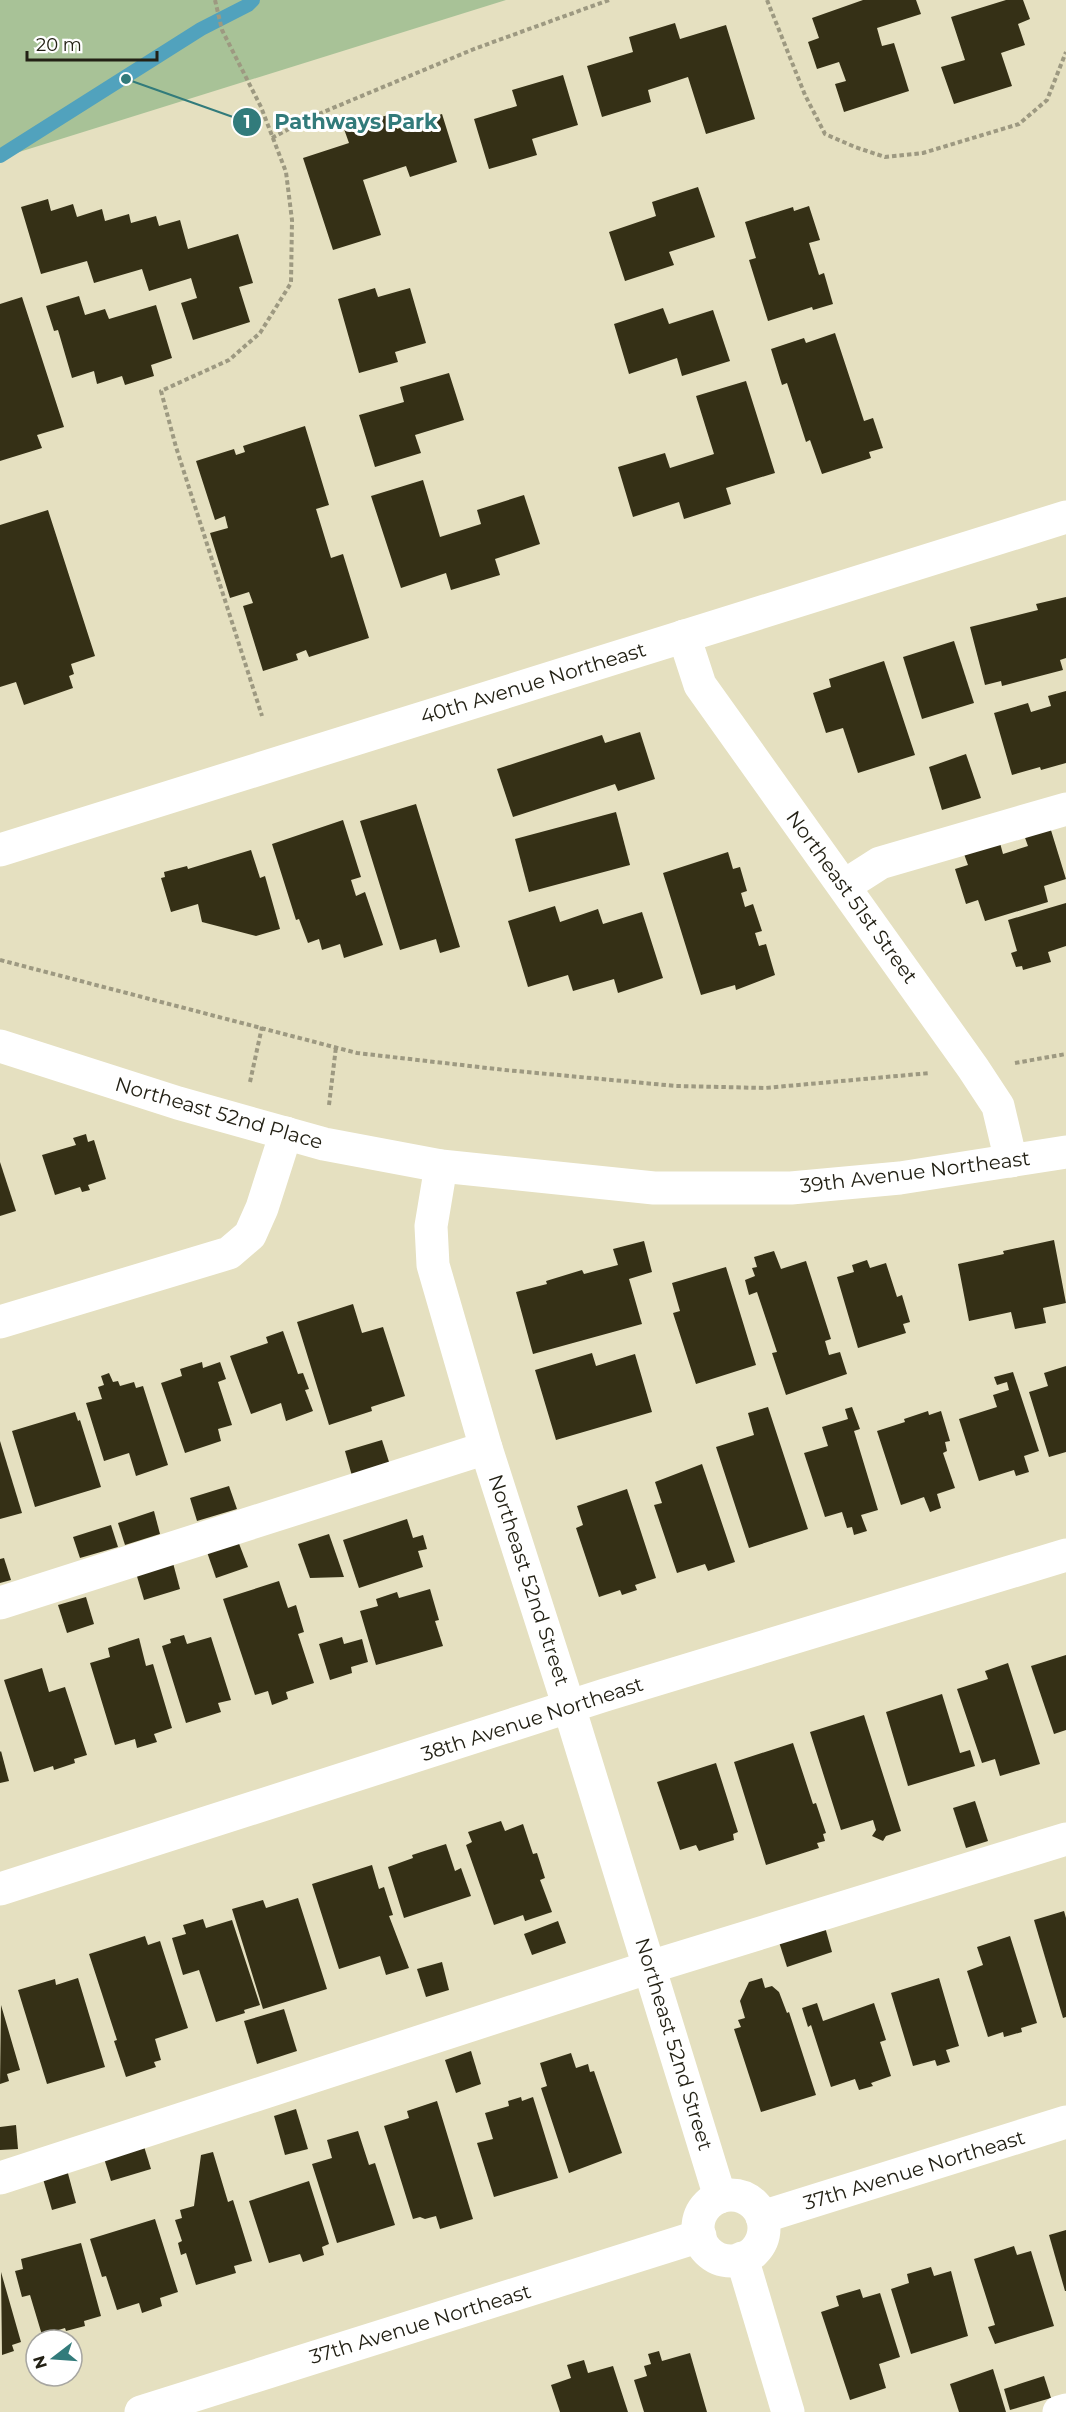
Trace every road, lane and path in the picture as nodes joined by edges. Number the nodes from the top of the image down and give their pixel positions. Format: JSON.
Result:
{"nodes":[{"id":1,"x":215,"y":0,"type":"edge"},
{"id":2,"x":609,"y":0,"type":"edge"},
{"id":3,"x":767,"y":0,"type":"edge"},
{"id":4,"x":1066,"y":52,"type":"edge"},
{"id":5,"x":272,"y":138,"type":"junction"},
{"id":6,"x":1066,"y":517,"type":"edge"},
{"id":7,"x":684,"y":636,"type":"junction"},
{"id":8,"x":262,"y":716,"type":"dead end"},
{"id":9,"x":1066,"y":809,"type":"edge"},
{"id":10,"x":0,"y":850,"type":"edge"},
{"id":11,"x":844,"y":886,"type":"junction"},
{"id":12,"x":0,"y":960,"type":"edge"},
{"id":13,"x":262,"y":1027,"type":"junction"},
{"id":14,"x":0,"y":1046,"type":"edge"},
{"id":15,"x":336,"y":1047,"type":"junction"},
{"id":16,"x":1066,"y":1054,"type":"edge"},
{"id":17,"x":1026,"y":1061,"type":"dead end"},
{"id":18,"x":913,"y":1075,"type":"dead end"},
{"id":19,"x":248,"y":1093,"type":"dead end"},
{"id":20,"x":328,"y":1111,"type":"dead end"},
{"id":21,"x":286,"y":1134,"type":"junction"},
{"id":22,"x":1066,"y":1152,"type":"edge"},
{"id":23,"x":1011,"y":1161,"type":"junction"},
{"id":24,"x":441,"y":1166,"type":"junction"},
{"id":25,"x":0,"y":1322,"type":"edge"},
{"id":26,"x":486,"y":1448,"type":"junction"},
{"id":27,"x":1066,"y":1555,"type":"edge"},
{"id":28,"x":0,"y":1603,"type":"edge"},
{"id":29,"x":569,"y":1707,"type":"junction"},
{"id":30,"x":1066,"y":1839,"type":"edge"},
{"id":31,"x":0,"y":1889,"type":"edge"},
{"id":32,"x":650,"y":1967,"type":"junction"},
{"id":33,"x":1066,"y":2122,"type":"edge"},
{"id":34,"x":0,"y":2178,"type":"edge"},
{"id":35,"x":720,"y":2197,"type":"junction"},
{"id":36,"x":762,"y":2217,"type":"junction"},
{"id":37,"x":700,"y":2236,"type":"junction"},
{"id":38,"x":742,"y":2259,"type":"junction"},
{"id":39,"x":1066,"y":2410,"type":"edge"},
{"id":40,"x":141,"y":2412,"type":"edge"},
{"id":41,"x":788,"y":2412,"type":"edge"},
{"id":42,"x":1059,"y":2412,"type":"edge"}],
"edges":[{"from":1,"to":5,"type":"path"},
{"from":2,"to":5,"type":"path"},
{"from":3,"to":4,"type":"path"},
{"from":5,"to":8,"type":"path"},
{"from":6,"to":7,"type":"street","name":"40th Avenue Northeast"},
{"from":7,"to":10,"type":"street","name":"40th Avenue Northeast"},
{"from":7,"to":11,"type":"street","name":"Northeast 51st Street"},
{"from":9,"to":11,"type":"street"},
{"from":11,"to":23,"type":"street","name":"Northeast 51st Street"},
{"from":12,"to":13,"type":"path"},
{"from":13,"to":15,"type":"path"},
{"from":13,"to":19,"type":"path"},
{"from":14,"to":21,"type":"street","name":"Northeast 52nd Place"},
{"from":15,"to":18,"type":"path"},
{"from":15,"to":20,"type":"path"},
{"from":16,"to":17,"type":"path"},
{"from":21,"to":24,"type":"street","name":"Northeast 52nd Place"},
{"from":21,"to":25,"type":"street"},
{"from":22,"to":23,"type":"street","name":"39th Avenue Northeast"},
{"from":23,"to":24,"type":"street","name":"39th Avenue Northeast"},
{"from":24,"to":26,"type":"street","name":"Northeast 52nd Street"},
{"from":26,"to":28,"type":"street"},
{"from":26,"to":29,"type":"street","name":"Northeast 52nd Street"},
{"from":27,"to":29,"type":"street","name":"38th Avenue Northeast"},
{"from":29,"to":31,"type":"street","name":"38th Avenue Northeast"},
{"from":29,"to":32,"type":"street","name":"Northeast 52nd Street"},
{"from":30,"to":32,"type":"street"},
{"from":32,"to":34,"type":"street"},
{"from":32,"to":35,"type":"street","name":"Northeast 52nd Street"},
{"from":33,"to":36,"type":"street","name":"37th Avenue Northeast"},
{"from":35,"to":36,"type":"street"},
{"from":35,"to":37,"type":"street"},
{"from":36,"to":38,"type":"street"},
{"from":37,"to":38,"type":"street"},
{"from":37,"to":40,"type":"street","name":"37th Avenue Northeast"},
{"from":38,"to":41,"type":"street"},
{"from":39,"to":42,"type":"street"}]}
